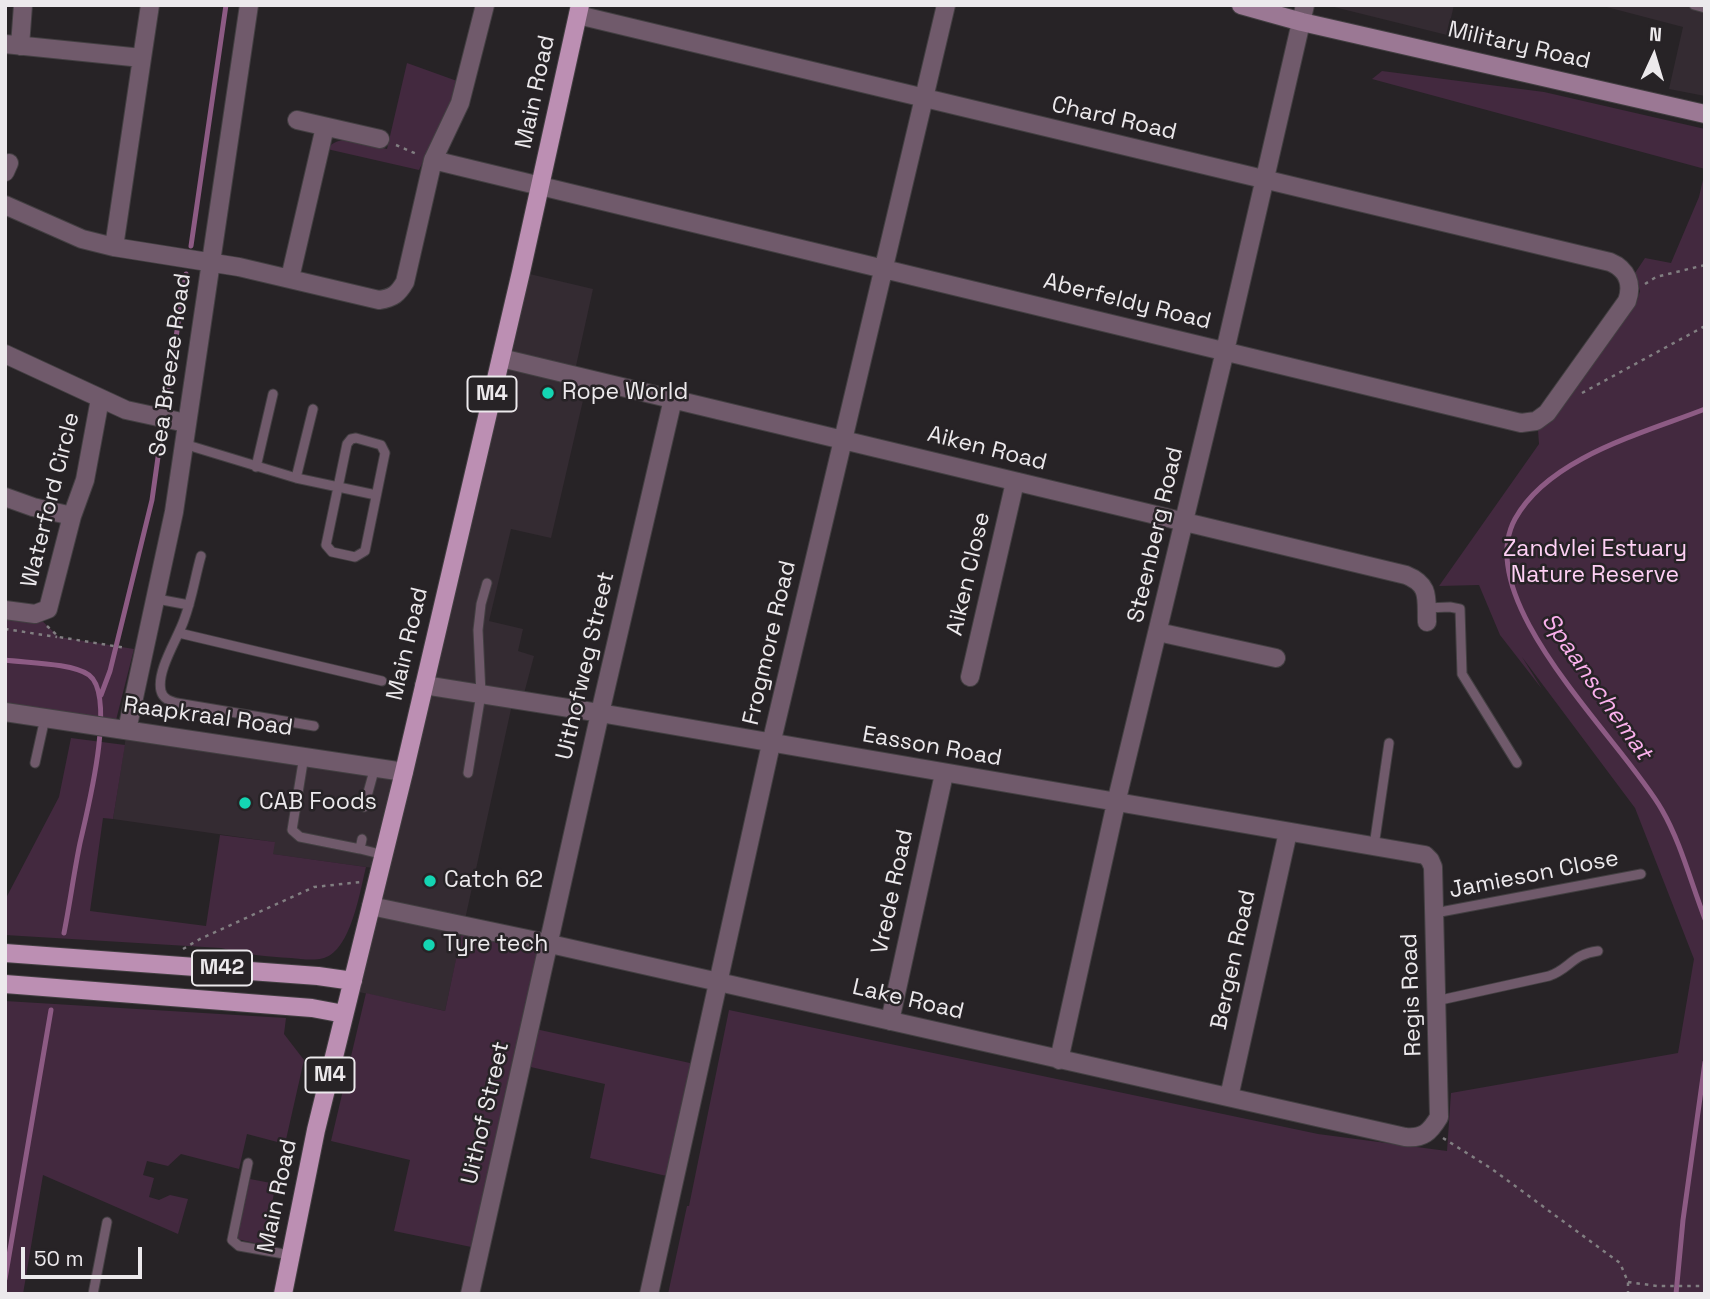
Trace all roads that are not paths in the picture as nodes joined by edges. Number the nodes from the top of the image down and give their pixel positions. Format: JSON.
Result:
{"nodes":[{"id":1,"x":23,"y":5,"type":"edge"},
{"id":2,"x":150,"y":5,"type":"edge"},
{"id":3,"x":249,"y":5,"type":"edge"},
{"id":4,"x":485,"y":5,"type":"edge"},
{"id":5,"x":946,"y":5,"type":"edge"},
{"id":6,"x":1241,"y":5,"type":"edge"},
{"id":7,"x":1694,"y":5,"type":"edge"},
{"id":8,"x":1705,"y":8,"type":"edge"},
{"id":9,"x":579,"y":10,"type":"edge"},
{"id":10,"x":1304,"y":13,"type":"edge"},
{"id":11,"x":13,"y":45,"type":"edge"},
{"id":12,"x":142,"y":58,"type":"junction"},
{"id":13,"x":923,"y":98,"type":"junction"},
{"id":14,"x":1705,"y":114,"type":"edge"},
{"id":15,"x":297,"y":120,"type":"dead end"},
{"id":16,"x":325,"y":127,"type":"junction"},
{"id":17,"x":380,"y":139,"type":"road end"},
{"id":18,"x":433,"y":160,"type":"junction"},
{"id":19,"x":1265,"y":180,"type":"junction"},
{"id":20,"x":540,"y":187,"type":"junction"},
{"id":21,"x":5,"y":205,"type":"edge"},
{"id":22,"x":114,"y":247,"type":"junction"},
{"id":23,"x":210,"y":263,"type":"junction"},
{"id":24,"x":882,"y":268,"type":"junction"},
{"id":25,"x":290,"y":278,"type":"junction"},
{"id":26,"x":1630,"y":287,"type":"joint"},
{"id":27,"x":1225,"y":351,"type":"junction"},
{"id":28,"x":5,"y":354,"type":"edge"},
{"id":29,"x":500,"y":358,"type":"junction"},
{"id":30,"x":273,"y":394,"type":"dead end"},
{"id":31,"x":100,"y":398,"type":"junction"},
{"id":32,"x":673,"y":400,"type":"junction"},
{"id":33,"x":313,"y":409,"type":"dead end"},
{"id":34,"x":186,"y":423,"type":"junction"},
{"id":35,"x":843,"y":439,"type":"junction"},
{"id":36,"x":184,"y":444,"type":"junction"},
{"id":37,"x":256,"y":467,"type":"junction"},
{"id":38,"x":296,"y":478,"type":"junction"},
{"id":39,"x":1015,"y":482,"type":"junction"},
{"id":40,"x":339,"y":486,"type":"junction"},
{"id":41,"x":376,"y":495,"type":"junction"},
{"id":42,"x":5,"y":497,"type":"edge"},
{"id":43,"x":72,"y":516,"type":"junction"},
{"id":44,"x":1184,"y":521,"type":"junction"},
{"id":45,"x":201,"y":556,"type":"dead end"},
{"id":46,"x":486,"y":583,"type":"dead end"},
{"id":47,"x":156,"y":599,"type":"junction"},
{"id":48,"x":189,"y":605,"type":"junction"},
{"id":49,"x":5,"y":610,"type":"edge"},
{"id":50,"x":1427,"y":615,"type":"joint"},
{"id":51,"x":1158,"y":632,"type":"junction"},
{"id":52,"x":179,"y":633,"type":"junction"},
{"id":53,"x":1276,"y":659,"type":"dead end"},
{"id":54,"x":970,"y":677,"type":"dead end"},
{"id":55,"x":382,"y":681,"type":"dead end"},
{"id":56,"x":424,"y":685,"type":"junction"},
{"id":57,"x":481,"y":694,"type":"junction"},
{"id":58,"x":5,"y":712,"type":"edge"},
{"id":59,"x":600,"y":713,"type":"junction"},
{"id":60,"x":45,"y":718,"type":"junction"},
{"id":61,"x":314,"y":726,"type":"dead end"},
{"id":62,"x":121,"y":729,"type":"junction"},
{"id":63,"x":1389,"y":743,"type":"dead end"},
{"id":64,"x":771,"y":744,"type":"junction"},
{"id":65,"x":304,"y":756,"type":"junction"},
{"id":66,"x":35,"y":762,"type":"dead end"},
{"id":67,"x":1517,"y":763,"type":"dead end"},
{"id":68,"x":375,"y":767,"type":"junction"},
{"id":69,"x":404,"y":772,"type":"junction"},
{"id":70,"x":468,"y":773,"type":"dead end"},
{"id":71,"x":944,"y":774,"type":"junction"},
{"id":72,"x":1116,"y":803,"type":"junction"},
{"id":73,"x":364,"y":807,"type":"dead end"},
{"id":74,"x":1288,"y":832,"type":"junction"},
{"id":75,"x":1374,"y":846,"type":"junction"},
{"id":76,"x":384,"y":855,"type":"junction"},
{"id":77,"x":1430,"y":859,"type":"joint"},
{"id":78,"x":1641,"y":874,"type":"dead end"},
{"id":79,"x":371,"y":906,"type":"junction"},
{"id":80,"x":1434,"y":914,"type":"junction"},
{"id":81,"x":550,"y":944,"type":"junction"},
{"id":82,"x":1598,"y":951,"type":"dead end"},
{"id":83,"x":5,"y":953,"type":"edge"},
{"id":84,"x":353,"y":981,"type":"junction"},
{"id":85,"x":719,"y":982,"type":"junction"},
{"id":86,"x":5,"y":984,"type":"edge"},
{"id":87,"x":1436,"y":1002,"type":"junction"},
{"id":88,"x":344,"y":1014,"type":"junction"},
{"id":89,"x":890,"y":1021,"type":"junction"},
{"id":90,"x":1059,"y":1060,"type":"junction"},
{"id":91,"x":1229,"y":1097,"type":"junction"},
{"id":92,"x":1432,"y":1129,"type":"joint"},
{"id":93,"x":248,"y":1163,"type":"dead end"},
{"id":94,"x":107,"y":1222,"type":"dead end"},
{"id":95,"x":290,"y":1255,"type":"junction"},
{"id":96,"x":93,"y":1294,"type":"edge"},
{"id":97,"x":283,"y":1294,"type":"edge"},
{"id":98,"x":470,"y":1294,"type":"edge"},
{"id":99,"x":649,"y":1294,"type":"edge"}],
"edges":[{"from":1,"to":11,"type":"street"},
{"from":2,"to":12,"type":"street"},
{"from":3,"to":23,"type":"street","name":"Sea Breeze Road"},
{"from":4,"to":18,"type":"street"},
{"from":5,"to":13,"type":"street","name":"Frogmore Road"},
{"from":6,"to":10,"type":"main road","name":"Military Road"},
{"from":7,"to":8,"type":"lane"},
{"from":9,"to":13,"type":"street","name":"Chard Road"},
{"from":9,"to":20,"type":"main road","name":"Main Road","number":"M4"},
{"from":10,"to":14,"type":"main road","name":"Military Road"},
{"from":10,"to":19,"type":"street","name":"Steenberg Road"},
{"from":11,"to":12,"type":"street"},
{"from":12,"to":22,"type":"street"},
{"from":13,"to":19,"type":"street","name":"Chard Road"},
{"from":13,"to":24,"type":"street","name":"Frogmore Road"},
{"from":15,"to":16,"type":"street"},
{"from":16,"to":17,"type":"street"},
{"from":16,"to":25,"type":"street"},
{"from":18,"to":20,"type":"street","name":"Aberfeldy Road"},
{"from":18,"to":25,"type":"street"},
{"from":19,"to":26,"type":"street","name":"Chard Road"},
{"from":19,"to":27,"type":"street","name":"Steenberg Road"},
{"from":20,"to":24,"type":"street","name":"Aberfeldy Road"},
{"from":20,"to":29,"type":"main road","name":"Main Road","number":"M4"},
{"from":21,"to":22,"type":"street"},
{"from":22,"to":23,"type":"street"},
{"from":23,"to":25,"type":"street"},
{"from":23,"to":34,"type":"street","name":"Sea Breeze Road"},
{"from":24,"to":27,"type":"street","name":"Aberfeldy Road"},
{"from":24,"to":35,"type":"street","name":"Frogmore Road"},
{"from":26,"to":27,"type":"street","name":"Aberfeldy Road"},
{"from":27,"to":44,"type":"street","name":"Steenberg Road"},
{"from":28,"to":31,"type":"street","name":"Waterford Circle"},
{"from":29,"to":32,"type":"street","name":"Aiken Road"},
{"from":29,"to":56,"type":"main road","name":"Main Road","number":"M4"},
{"from":30,"to":37,"type":"lane"},
{"from":31,"to":34,"type":"street","name":"Waterford Circle"},
{"from":31,"to":43,"type":"street","name":"Waterford Circle"},
{"from":32,"to":35,"type":"street","name":"Aiken Road"},
{"from":32,"to":59,"type":"street","name":"Uithofweg Street"},
{"from":33,"to":38,"type":"lane"},
{"from":34,"to":36,"type":"street","name":"Sea Breeze Road"},
{"from":35,"to":39,"type":"street","name":"Aiken Road"},
{"from":35,"to":64,"type":"street","name":"Frogmore Road"},
{"from":36,"to":37,"type":"lane"},
{"from":36,"to":47,"type":"street","name":"Sea Breeze Road"},
{"from":37,"to":38,"type":"lane"},
{"from":38,"to":40,"type":"lane"},
{"from":39,"to":44,"type":"street","name":"Aiken Road"},
{"from":39,"to":54,"type":"street","name":"Aiken Close"},
{"from":40,"to":41,"type":"lane"},
{"from":40,"to":41,"type":"lane"},
{"from":40,"to":41,"type":"lane"},
{"from":42,"to":43,"type":"street"},
{"from":43,"to":49,"type":"street","name":"Waterford Circle"},
{"from":44,"to":50,"type":"street","name":"Aiken Road"},
{"from":44,"to":51,"type":"street","name":"Steenberg Road"},
{"from":45,"to":48,"type":"lane"},
{"from":46,"to":57,"type":"lane"},
{"from":47,"to":48,"type":"lane"},
{"from":47,"to":62,"type":"street","name":"Sea Breeze Road"},
{"from":48,"to":52,"type":"lane"},
{"from":50,"to":67,"type":"lane"},
{"from":51,"to":53,"type":"street"},
{"from":51,"to":72,"type":"street","name":"Steenberg Road"},
{"from":52,"to":55,"type":"lane"},
{"from":52,"to":61,"type":"lane"},
{"from":56,"to":57,"type":"street","name":"Easson Road"},
{"from":56,"to":69,"type":"main road","name":"Main Road","number":"M4"},
{"from":57,"to":59,"type":"street","name":"Easson Road"},
{"from":57,"to":70,"type":"lane"},
{"from":58,"to":60,"type":"street","name":"Raapkraal Road"},
{"from":59,"to":64,"type":"street","name":"Easson Road"},
{"from":59,"to":81,"type":"street","name":"Uithofweg Street"},
{"from":60,"to":62,"type":"street","name":"Raapkraal Road"},
{"from":60,"to":66,"type":"lane"},
{"from":62,"to":65,"type":"street","name":"Raapkraal Road"},
{"from":63,"to":75,"type":"lane"},
{"from":64,"to":71,"type":"street","name":"Easson Road"},
{"from":64,"to":85,"type":"street","name":"Frogmore Road"},
{"from":65,"to":68,"type":"street","name":"Raapkraal Road"},
{"from":65,"to":76,"type":"lane"},
{"from":68,"to":69,"type":"street","name":"Raapkraal Road"},
{"from":68,"to":73,"type":"lane"},
{"from":69,"to":76,"type":"main road","name":"Main Road","number":"M4"},
{"from":71,"to":72,"type":"street","name":"Easson Road"},
{"from":71,"to":89,"type":"street","name":"Vrede Road"},
{"from":72,"to":74,"type":"street","name":"Easson Road"},
{"from":72,"to":90,"type":"street","name":"Steenberg Road"},
{"from":74,"to":75,"type":"street","name":"Easson Road"},
{"from":74,"to":91,"type":"street","name":"Bergen Road"},
{"from":75,"to":77,"type":"street","name":"Easson Road"},
{"from":76,"to":79,"type":"main road","name":"Main Road","number":"M4"},
{"from":77,"to":80,"type":"street","name":"Regis Road"},
{"from":78,"to":80,"type":"lane","name":"Jamieson Close"},
{"from":79,"to":81,"type":"street","name":"Lake Road"},
{"from":79,"to":84,"type":"main road","name":"Main Road","number":"M4"},
{"from":80,"to":87,"type":"street","name":"Regis Road"},
{"from":81,"to":85,"type":"street","name":"Lake Road"},
{"from":81,"to":98,"type":"street","name":"Uithof Street"},
{"from":82,"to":87,"type":"lane"},
{"from":83,"to":84,"type":"main road","number":"M42"},
{"from":84,"to":88,"type":"main road","name":"Main Road","number":"M4"},
{"from":85,"to":89,"type":"street","name":"Lake Road"},
{"from":85,"to":99,"type":"street","name":"Frogmore Road"},
{"from":86,"to":88,"type":"main road","number":"M42"},
{"from":87,"to":92,"type":"street","name":"Regis Road"},
{"from":88,"to":95,"type":"main road","name":"Main Road","number":"M4"},
{"from":89,"to":90,"type":"street","name":"Lake Road"},
{"from":90,"to":91,"type":"street","name":"Lake Road"},
{"from":91,"to":92,"type":"street","name":"Lake Road"},
{"from":93,"to":95,"type":"lane"},
{"from":94,"to":96,"type":"lane"},
{"from":95,"to":97,"type":"main road","name":"Main Road","number":"M4"}]}
